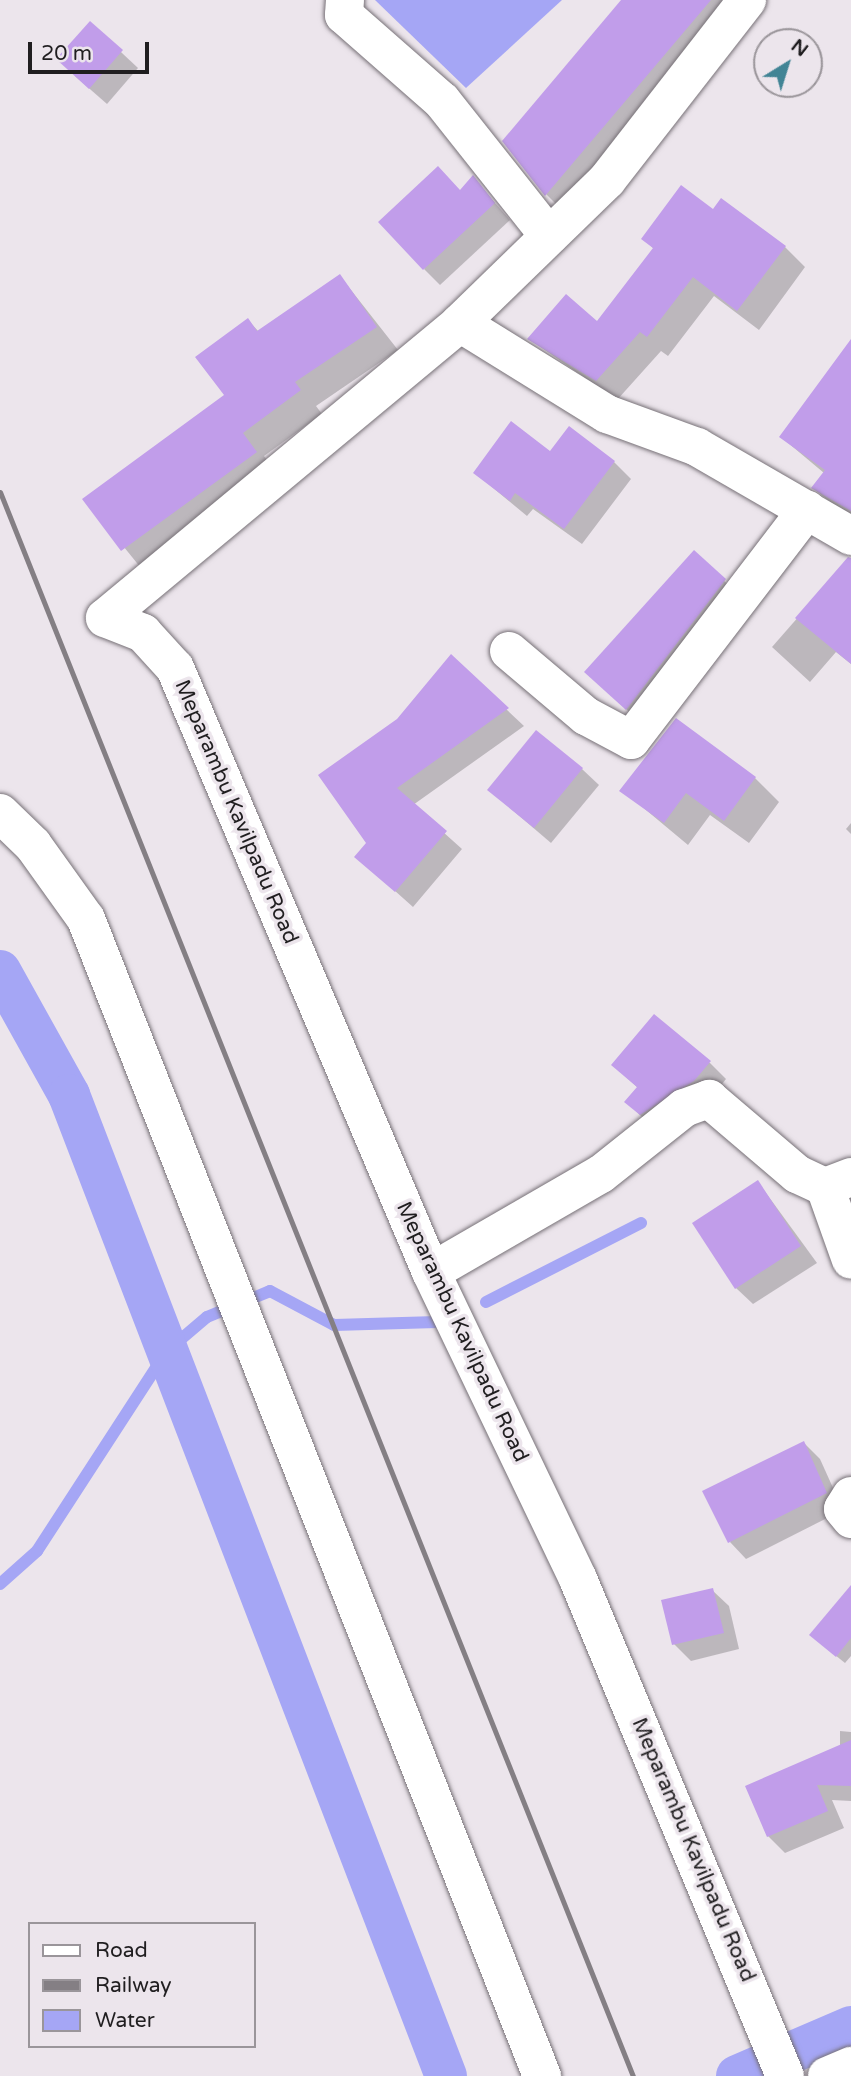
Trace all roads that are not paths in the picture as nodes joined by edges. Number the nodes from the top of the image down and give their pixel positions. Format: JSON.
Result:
{"nodes":[{"id":1,"x":345,"y":0,"type":"edge"},
{"id":2,"x":747,"y":0,"type":"edge"},
{"id":3,"x":549,"y":236,"type":"junction"},
{"id":4,"x":460,"y":323,"type":"junction"},
{"id":5,"x":807,"y":510,"type":"junction"},
{"id":6,"x":851,"y":536,"type":"edge"},
{"id":7,"x":509,"y":651,"type":"dead end"},
{"id":8,"x":0,"y":813,"type":"edge"},
{"id":9,"x":838,"y":1182,"type":"edge"},
{"id":10,"x":851,"y":1260,"type":"edge"},
{"id":11,"x":431,"y":1272,"type":"junction"},
{"id":12,"x":851,"y":1496,"type":"edge"},
{"id":13,"x":851,"y":1520,"type":"edge"},
{"id":14,"x":851,"y":2066,"type":"edge"},
{"id":15,"x":542,"y":2076,"type":"edge"},
{"id":16,"x":785,"y":2076,"type":"edge"},
{"id":17,"x":827,"y":2076,"type":"edge"}],
"edges":[{"from":1,"to":3,"type":"street"},
{"from":2,"to":3,"type":"street"},
{"from":3,"to":4,"type":"street"},
{"from":4,"to":5,"type":"street"},
{"from":4,"to":11,"type":"street","name":"Meparambu Kavilpadu Road"},
{"from":5,"to":6,"type":"street"},
{"from":5,"to":7,"type":"street"},
{"from":8,"to":15,"type":"street"},
{"from":9,"to":10,"type":"street"},
{"from":9,"to":11,"type":"street"},
{"from":11,"to":16,"type":"street","name":"Meparambu Kavilpadu Road"},
{"from":12,"to":13,"type":"street"},
{"from":14,"to":17,"type":"street"}]}
